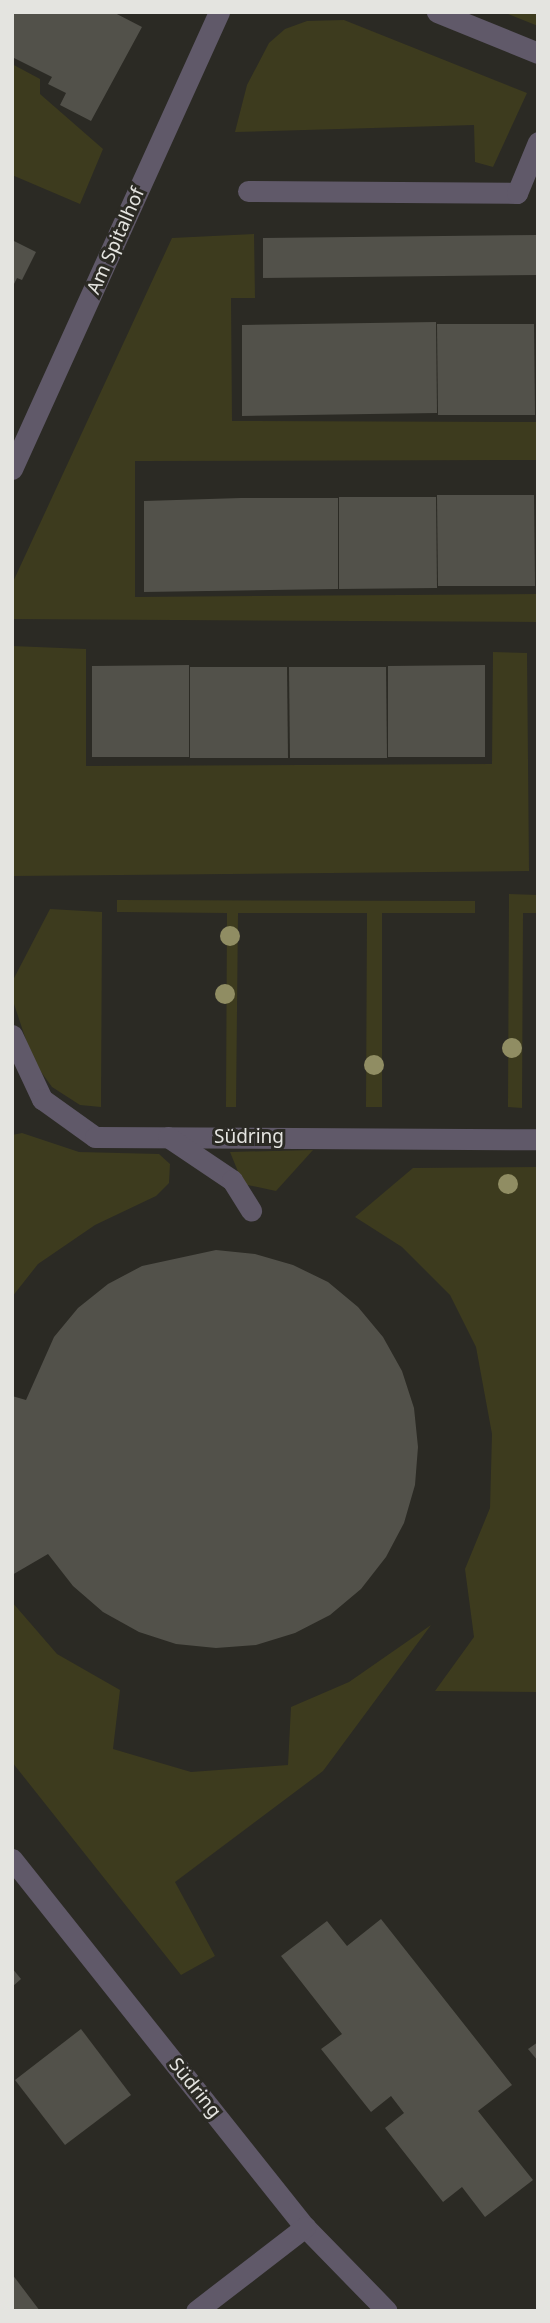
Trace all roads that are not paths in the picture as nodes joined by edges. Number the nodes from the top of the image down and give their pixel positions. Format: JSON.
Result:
{"nodes":[{"id":1,"x":219,"y":12,"type":"edge"},
{"id":2,"x":437,"y":12,"type":"edge"},
{"id":3,"x":538,"y":54,"type":"edge"},
{"id":4,"x":538,"y":142,"type":"edge"},
{"id":5,"x":248,"y":191,"type":"dead end"},
{"id":6,"x":12,"y":469,"type":"edge"},
{"id":7,"x":12,"y":1035,"type":"edge"},
{"id":8,"x":167,"y":1137,"type":"junction"},
{"id":9,"x":538,"y":1139,"type":"edge"},
{"id":10,"x":251,"y":1211,"type":"dead end"},
{"id":11,"x":12,"y":1859,"type":"edge"},
{"id":12,"x":305,"y":2227,"type":"junction"},
{"id":13,"x":196,"y":2311,"type":"edge"},
{"id":14,"x":387,"y":2311,"type":"edge"}],
"edges":[{"from":1,"to":6,"type":"street","name":"Am Spitalhof"},
{"from":2,"to":3,"type":"street"},
{"from":4,"to":5,"type":"street"},
{"from":7,"to":8,"type":"street","name":"Südring"},
{"from":8,"to":9,"type":"street","name":"Südring"},
{"from":8,"to":10,"type":"street"},
{"from":11,"to":12,"type":"street","name":"Südring"},
{"from":12,"to":13,"type":"street"},
{"from":12,"to":14,"type":"street","name":"Südring"}]}
